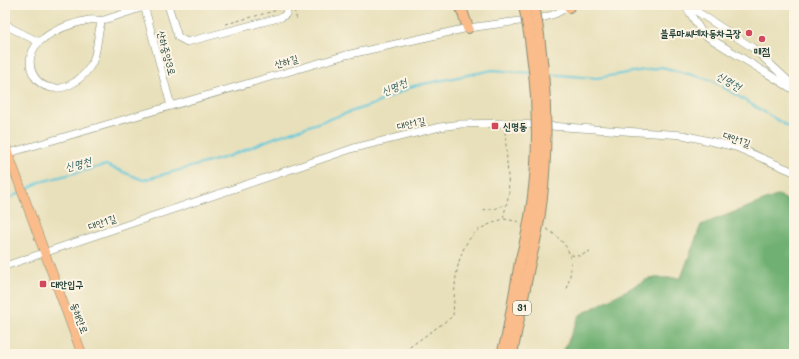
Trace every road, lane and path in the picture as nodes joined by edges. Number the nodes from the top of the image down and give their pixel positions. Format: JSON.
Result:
{"nodes":[{"id":1,"x":168,"y":5,"type":"edge"},
{"id":2,"x":181,"y":5,"type":"edge"},
{"id":3,"x":285,"y":5,"type":"edge"},
{"id":4,"x":293,"y":5,"type":"edge"},
{"id":5,"x":460,"y":5,"type":"edge"},
{"id":6,"x":524,"y":5,"type":"edge"},
{"id":7,"x":534,"y":5,"type":"edge"},
{"id":8,"x":685,"y":5,"type":"edge"},
{"id":9,"x":144,"y":6,"type":"edge"},
{"id":10,"x":570,"y":6,"type":"edge"},
{"id":11,"x":693,"y":9,"type":"dead end"},
{"id":12,"x":181,"y":10,"type":"dead end"},
{"id":13,"x":102,"y":20,"type":"junction"},
{"id":14,"x":297,"y":20,"type":"dead end"},
{"id":15,"x":5,"y":22,"type":"edge"},
{"id":16,"x":222,"y":26,"type":"dead end"},
{"id":17,"x":468,"y":28,"type":"junction"},
{"id":18,"x":39,"y":42,"type":"junction"},
{"id":19,"x":794,"y":86,"type":"edge"},
{"id":20,"x":794,"y":90,"type":"edge"},
{"id":21,"x":171,"y":106,"type":"junction"},
{"id":22,"x":505,"y":123,"type":"junction"},
{"id":23,"x":7,"y":149,"type":"edge"},
{"id":24,"x":794,"y":172,"type":"edge"},
{"id":25,"x":506,"y":204,"type":"junction"},
{"id":26,"x":483,"y":210,"type":"dead end"},
{"id":27,"x":503,"y":219,"type":"junction"},
{"id":28,"x":527,"y":222,"type":"dead end"},
{"id":29,"x":545,"y":228,"type":"dead end"},
{"id":30,"x":43,"y":249,"type":"junction"},
{"id":31,"x":590,"y":252,"type":"dead end"},
{"id":32,"x":571,"y":254,"type":"junction"},
{"id":33,"x":525,"y":262,"type":"junction"},
{"id":34,"x":5,"y":266,"type":"edge"},
{"id":35,"x":567,"y":289,"type":"dead end"},
{"id":36,"x":5,"y":350,"type":"edge"},
{"id":37,"x":7,"y":354,"type":"edge"},
{"id":38,"x":82,"y":354,"type":"edge"},
{"id":39,"x":400,"y":354,"type":"edge"},
{"id":40,"x":502,"y":354,"type":"edge"},
{"id":41,"x":512,"y":354,"type":"edge"}],
"edges":[{"from":1,"to":3,"type":"street"},
{"from":2,"to":12,"type":"path"},
{"from":3,"to":16,"type":"path"},
{"from":4,"to":14,"type":"path"},
{"from":5,"to":17,"type":"highway"},
{"from":6,"to":33,"type":"highway","bridge":true},
{"from":7,"to":33,"type":"highway","bridge":true},
{"from":8,"to":20,"type":"street"},
{"from":9,"to":13,"type":"street"},
{"from":9,"to":21,"type":"street","name":"산하중앙3로"},
{"from":10,"to":17,"type":"street","name":"산하길"},
{"from":11,"to":19,"type":"street"},
{"from":13,"to":18,"type":"street"},
{"from":13,"to":18,"type":"street"},
{"from":15,"to":18,"type":"street"},
{"from":17,"to":21,"type":"street","name":"산하길"},
{"from":21,"to":23,"type":"street","name":"산하길"},
{"from":22,"to":24,"type":"street","name":"대안1길"},
{"from":22,"to":25,"type":"path"},
{"from":22,"to":30,"type":"street","name":"대안1길"},
{"from":23,"to":30,"type":"main road","name":"동해안로"},
{"from":25,"to":26,"type":"path"},
{"from":25,"to":27,"type":"path"},
{"from":27,"to":28,"type":"path"},
{"from":27,"to":39,"type":"path"},
{"from":29,"to":32,"type":"path"},
{"from":30,"to":34,"type":"street","name":"대안1길"},
{"from":30,"to":38,"type":"main road","name":"동해안로"},
{"from":31,"to":32,"type":"path"},
{"from":32,"to":35,"type":"path"},
{"from":33,"to":40,"type":"highway"},
{"from":33,"to":41,"type":"highway","number":"31"},
{"from":36,"to":37,"type":"street"}]}
